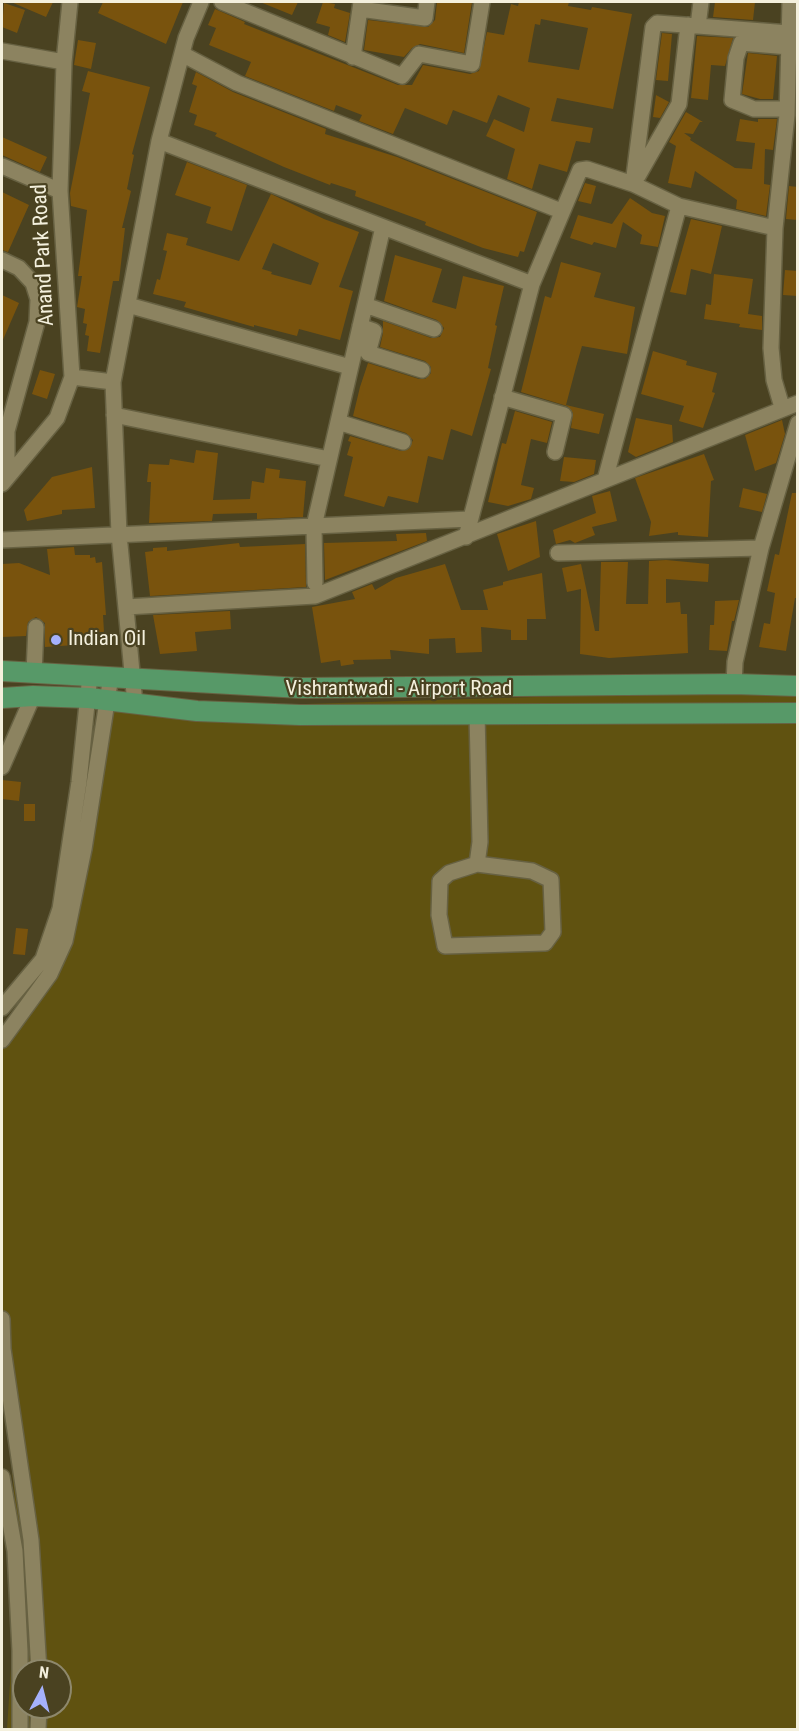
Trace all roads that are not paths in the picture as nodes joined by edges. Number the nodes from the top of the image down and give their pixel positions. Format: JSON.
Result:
{"nodes":[{"id":1,"x":70,"y":2,"type":"edge"},
{"id":2,"x":201,"y":2,"type":"edge"},
{"id":3,"x":222,"y":2,"type":"edge"},
{"id":4,"x":427,"y":2,"type":"edge"},
{"id":5,"x":482,"y":2,"type":"edge"},
{"id":6,"x":701,"y":2,"type":"edge"},
{"id":7,"x":793,"y":4,"type":"edge"},
{"id":8,"x":367,"y":6,"type":"edge"},
{"id":9,"x":693,"y":26,"type":"junction"},
{"id":10,"x":789,"y":40,"type":"junction"},
{"id":11,"x":2,"y":51,"type":"edge"},
{"id":12,"x":182,"y":54,"type":"junction"},
{"id":13,"x":352,"y":57,"type":"junction"},
{"id":14,"x":64,"y":62,"type":"junction"},
{"id":15,"x":787,"y":109,"type":"junction"},
{"id":16,"x":159,"y":141,"type":"junction"},
{"id":17,"x":2,"y":166,"type":"edge"},
{"id":18,"x":633,"y":184,"type":"junction"},
{"id":19,"x":60,"y":191,"type":"junction"},
{"id":20,"x":679,"y":206,"type":"junction"},
{"id":21,"x":561,"y":211,"type":"junction"},
{"id":22,"x":383,"y":227,"type":"junction"},
{"id":23,"x":775,"y":228,"type":"junction"},
{"id":24,"x":2,"y":260,"type":"edge"},
{"id":25,"x":532,"y":284,"type":"junction"},
{"id":26,"x":128,"y":305,"type":"junction"},
{"id":27,"x":364,"y":305,"type":"junction"},
{"id":28,"x":360,"y":326,"type":"junction"},
{"id":29,"x":434,"y":329,"type":"dead end"},
{"id":30,"x":350,"y":367,"type":"junction"},
{"id":31,"x":422,"y":370,"type":"dead end"},
{"id":32,"x":72,"y":377,"type":"junction"},
{"id":33,"x":113,"y":382,"type":"junction"},
{"id":34,"x":502,"y":397,"type":"junction"},
{"id":35,"x":798,"y":403,"type":"edge"},
{"id":36,"x":782,"y":407,"type":"junction"},
{"id":37,"x":114,"y":415,"type":"junction"},
{"id":38,"x":338,"y":422,"type":"junction"},
{"id":39,"x":798,"y":423,"type":"edge"},
{"id":40,"x":4,"y":437,"type":"edge"},
{"id":41,"x":403,"y":442,"type":"dead end"},
{"id":42,"x":555,"y":452,"type":"dead end"},
{"id":43,"x":329,"y":459,"type":"junction"},
{"id":44,"x":2,"y":474,"type":"edge"},
{"id":45,"x":605,"y":480,"type":"junction"},
{"id":46,"x":2,"y":484,"type":"edge"},
{"id":47,"x":470,"y":519,"type":"junction"},
{"id":48,"x":314,"y":526,"type":"junction"},
{"id":49,"x":119,"y":534,"type":"junction"},
{"id":50,"x":466,"y":537,"type":"junction"},
{"id":51,"x":2,"y":540,"type":"edge"},
{"id":52,"x":761,"y":548,"type":"junction"},
{"id":53,"x":558,"y":553,"type":"dead end"},
{"id":54,"x":315,"y":583,"type":"dead end"},
{"id":55,"x":126,"y":607,"type":"junction"},
{"id":56,"x":36,"y":627,"type":"dead end"},
{"id":57,"x":2,"y":671,"type":"edge"},
{"id":58,"x":34,"y":673,"type":"junction"},
{"id":59,"x":90,"y":675,"type":"junction"},
{"id":60,"x":111,"y":676,"type":"junction"},
{"id":61,"x":134,"y":678,"type":"junction"},
{"id":62,"x":734,"y":684,"type":"junction"},
{"id":63,"x":798,"y":686,"type":"edge"},
{"id":64,"x":33,"y":696,"type":"junction"},
{"id":65,"x":2,"y":698,"type":"edge"},
{"id":66,"x":98,"y":699,"type":"junction"},
{"id":67,"x":135,"y":704,"type":"junction"},
{"id":68,"x":798,"y":713,"type":"edge"},
{"id":69,"x":477,"y":714,"type":"junction"},
{"id":70,"x":2,"y":767,"type":"edge"},
{"id":71,"x":477,"y":864,"type":"junction"},
{"id":72,"x":2,"y":1008,"type":"edge"},
{"id":73,"x":2,"y":1040,"type":"edge"},
{"id":74,"x":2,"y":1319,"type":"edge"},
{"id":75,"x":2,"y":1477,"type":"edge"},
{"id":76,"x":38,"y":1659,"type":"edge"},
{"id":77,"x":20,"y":1730,"type":"edge"}],
"edges":[{"from":1,"to":14,"type":"street","name":"Anand Park Road"},
{"from":2,"to":12,"type":"street"},
{"from":3,"to":13,"type":"street"},
{"from":4,"to":8,"type":"street"},
{"from":5,"to":13,"type":"street"},
{"from":6,"to":9,"type":"street"},
{"from":7,"to":10,"type":"street"},
{"from":8,"to":13,"type":"street"},
{"from":9,"to":10,"type":"street"},
{"from":9,"to":18,"type":"street"},
{"from":9,"to":18,"type":"street"},
{"from":10,"to":15,"type":"street"},
{"from":10,"to":15,"type":"street"},
{"from":11,"to":14,"type":"street"},
{"from":12,"to":16,"type":"street"},
{"from":12,"to":21,"type":"street"},
{"from":14,"to":19,"type":"street","name":"Anand Park Road"},
{"from":15,"to":23,"type":"street"},
{"from":16,"to":22,"type":"street"},
{"from":16,"to":26,"type":"street"},
{"from":17,"to":19,"type":"street"},
{"from":18,"to":20,"type":"street"},
{"from":18,"to":21,"type":"street"},
{"from":19,"to":32,"type":"street","name":"Anand Park Road"},
{"from":20,"to":23,"type":"street"},
{"from":20,"to":45,"type":"street"},
{"from":21,"to":25,"type":"street"},
{"from":22,"to":25,"type":"street"},
{"from":22,"to":27,"type":"street"},
{"from":23,"to":36,"type":"street"},
{"from":24,"to":40,"type":"street"},
{"from":25,"to":34,"type":"street"},
{"from":26,"to":30,"type":"street"},
{"from":26,"to":33,"type":"street"},
{"from":27,"to":28,"type":"street"},
{"from":27,"to":29,"type":"street"},
{"from":28,"to":30,"type":"street"},
{"from":28,"to":31,"type":"street"},
{"from":30,"to":38,"type":"street"},
{"from":32,"to":33,"type":"street"},
{"from":32,"to":46,"type":"street","name":"Anand Park Road"},
{"from":33,"to":37,"type":"street"},
{"from":34,"to":42,"type":"street"},
{"from":34,"to":47,"type":"street"},
{"from":35,"to":36,"type":"street"},
{"from":36,"to":45,"type":"street"},
{"from":37,"to":43,"type":"street"},
{"from":37,"to":49,"type":"street"},
{"from":38,"to":41,"type":"street"},
{"from":38,"to":43,"type":"street"},
{"from":39,"to":52,"type":"street"},
{"from":40,"to":44,"type":"street"},
{"from":43,"to":48,"type":"street"},
{"from":45,"to":50,"type":"street"},
{"from":47,"to":48,"type":"street"},
{"from":47,"to":50,"type":"street"},
{"from":48,"to":49,"type":"street"},
{"from":48,"to":54,"type":"street"},
{"from":49,"to":51,"type":"street"},
{"from":49,"to":55,"type":"street"},
{"from":50,"to":55,"type":"street"},
{"from":52,"to":53,"type":"street"},
{"from":52,"to":62,"type":"street"},
{"from":55,"to":61,"type":"street"},
{"from":56,"to":58,"type":"street"},
{"from":57,"to":58,"type":"main road","name":"Vishrantwadi - Airport Road"},
{"from":58,"to":59,"type":"main road","name":"Vishrantwadi - Airport Road"},
{"from":59,"to":60,"type":"main road","name":"Vishrantwadi - Airport Road"},
{"from":59,"to":66,"type":"street"},
{"from":60,"to":61,"type":"main road","name":"Vishrantwadi - Airport Road"},
{"from":60,"to":66,"type":"street"},
{"from":61,"to":62,"type":"main road","name":"Vishrantwadi - Airport Road"},
{"from":61,"to":67,"type":"street"},
{"from":62,"to":63,"type":"main road","name":"Vishrantwadi - Airport Road"},
{"from":64,"to":65,"type":"main road","name":"Vishrantwadi - Airport Road"},
{"from":64,"to":66,"type":"main road","name":"Vishrantwadi - Airport Road"},
{"from":64,"to":70,"type":"street"},
{"from":66,"to":67,"type":"main road","name":"Vishrantwadi - Airport Road"},
{"from":66,"to":72,"type":"street"},
{"from":66,"to":73,"type":"street"},
{"from":67,"to":69,"type":"main road","name":"Vishrantwadi - Airport Road"},
{"from":68,"to":69,"type":"main road","name":"Vishrantwadi - Airport Road"},
{"from":69,"to":71,"type":"street"},
{"from":71,"to":71,"type":"street"},
{"from":74,"to":76,"type":"street"},
{"from":75,"to":77,"type":"street"}]}
